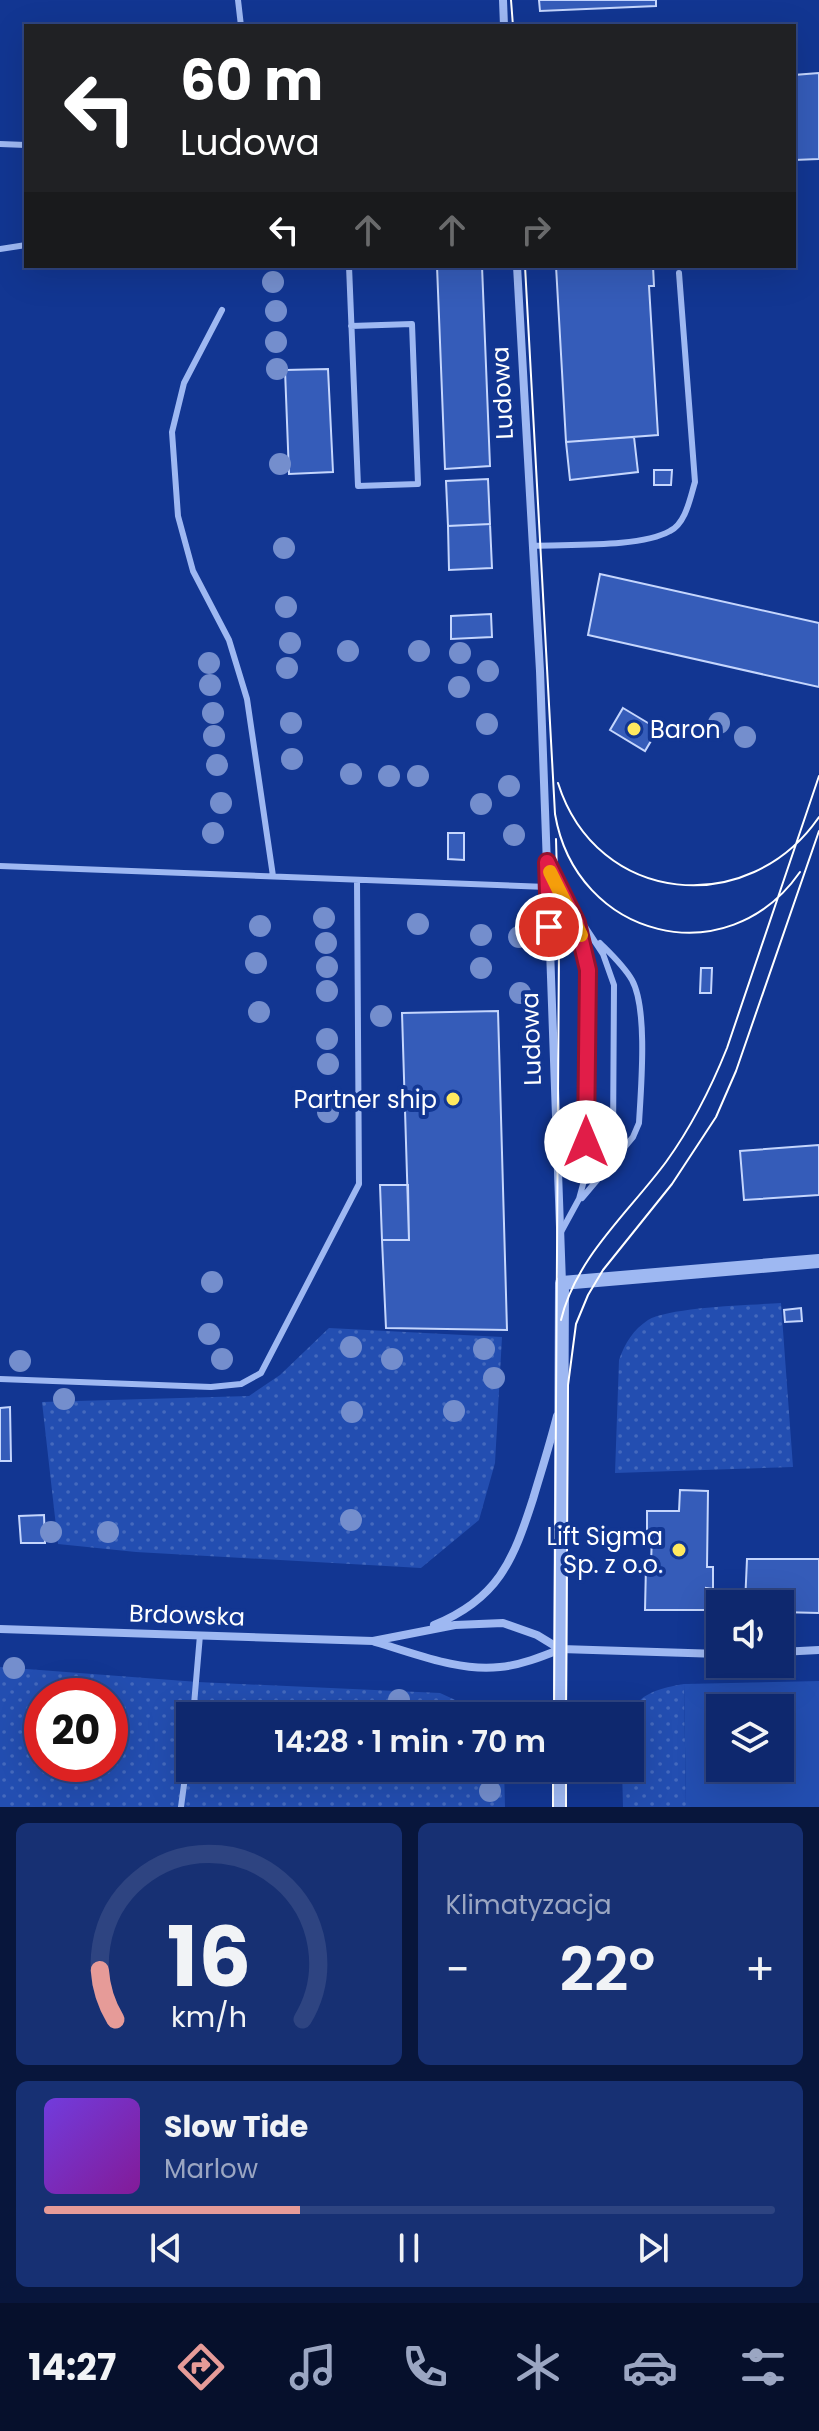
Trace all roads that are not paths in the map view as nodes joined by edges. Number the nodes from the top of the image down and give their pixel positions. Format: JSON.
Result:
{"nodes":[{"id":1,"x":238,"y":0,"type":"edge"},
{"id":2,"x":503,"y":0,"type":"edge"},
{"id":3,"x":241,"y":24,"type":"edge"},
{"id":4,"x":504,"y":24,"type":"edge"},
{"id":5,"x":0,"y":144,"type":"edge"},
{"id":6,"x":24,"y":145,"type":"edge"},
{"id":7,"x":24,"y":245,"type":"edge"},
{"id":8,"x":0,"y":249,"type":"edge"},
{"id":9,"x":349,"y":268,"type":"edge"},
{"id":10,"x":517,"y":268,"type":"edge"},
{"id":11,"x":679,"y":273,"type":"dead end"},
{"id":12,"x":222,"y":310,"type":"dead end"},
{"id":13,"x":351,"y":326,"type":"junction"},
{"id":14,"x":532,"y":546,"type":"junction"},
{"id":15,"x":547,"y":862,"type":"junction"},
{"id":16,"x":0,"y":866,"type":"edge"},
{"id":17,"x":273,"y":876,"type":"junction"},
{"id":18,"x":357,"y":880,"type":"junction"},
{"id":19,"x":547,"y":887,"type":"junction"},
{"id":20,"x":562,"y":894,"type":"junction"},
{"id":21,"x":589,"y":931,"type":"junction"},
{"id":22,"x":595,"y":1182,"type":"junction"},
{"id":23,"x":574,"y":1208,"type":"junction"},
{"id":24,"x":561,"y":1233,"type":"junction"},
{"id":25,"x":819,"y":1261,"type":"edge"},
{"id":26,"x":562,"y":1283,"type":"junction"},
{"id":27,"x":0,"y":1379,"type":"edge"},
{"id":28,"x":562,"y":1396,"type":"junction"},
{"id":29,"x":0,"y":1629,"type":"edge"},
{"id":30,"x":416,"y":1632,"type":"junction"},
{"id":31,"x":200,"y":1635,"type":"junction"},
{"id":32,"x":373,"y":1641,"type":"junction"},
{"id":33,"x":561,"y":1649,"type":"junction"},
{"id":34,"x":819,"y":1650,"type":"edge"},
{"id":35,"x":794,"y":1651,"type":"edge"},
{"id":36,"x":706,"y":1654,"type":"edge"},
{"id":37,"x":194,"y":1702,"type":"edge"},
{"id":38,"x":560,"y":1702,"type":"edge"},
{"id":39,"x":184,"y":1782,"type":"edge"},
{"id":40,"x":559,"y":1782,"type":"edge"},
{"id":41,"x":181,"y":1807,"type":"edge"},
{"id":42,"x":559,"y":1807,"type":"edge"}],
"edges":[{"from":1,"to":3,"type":"lane"},
{"from":2,"to":4,"type":"street"},
{"from":5,"to":6,"type":"lane"},
{"from":7,"to":8,"type":"lane"},
{"from":9,"to":13,"type":"lane"},
{"from":10,"to":14,"type":"street","name":"Ludowa"},
{"from":11,"to":14,"type":"lane"},
{"from":12,"to":17,"type":"lane"},
{"from":13,"to":13,"type":"lane"},
{"from":14,"to":15,"type":"street","name":"Ludowa"},
{"from":15,"to":19,"type":"street","name":"Ludowa"},
{"from":15,"to":20,"type":"lane"},
{"from":16,"to":17,"type":"lane"},
{"from":17,"to":18,"type":"lane"},
{"from":18,"to":19,"type":"lane"},
{"from":18,"to":27,"type":"lane"},
{"from":19,"to":24,"type":"street","name":"Ludowa"},
{"from":20,"to":21,"type":"lane"},
{"from":20,"to":23,"type":"lane"},
{"from":21,"to":22,"type":"lane"},
{"from":21,"to":22,"type":"lane"},
{"from":22,"to":23,"type":"lane"},
{"from":23,"to":24,"type":"lane"},
{"from":24,"to":26,"type":"street","name":"Ludowa"},
{"from":25,"to":26,"type":"street"},
{"from":26,"to":28,"type":"street","name":"Ludowa"},
{"from":28,"to":30,"type":"street","name":"Brdowska"},
{"from":28,"to":33,"type":"street","name":"Ludowa"},
{"from":29,"to":31,"type":"street","name":"Brdowska"},
{"from":30,"to":32,"type":"street","name":"Brdowska"},
{"from":30,"to":33,"type":"street","name":"Brdowska"},
{"from":31,"to":32,"type":"street","name":"Brdowska"},
{"from":31,"to":37,"type":"lane"},
{"from":32,"to":33,"type":"street","name":"Brdowska"},
{"from":33,"to":36,"type":"street"},
{"from":33,"to":38,"type":"street","name":"Ludowa"},
{"from":34,"to":35,"type":"street"},
{"from":39,"to":41,"type":"lane"},
{"from":40,"to":42,"type":"street"}]}
